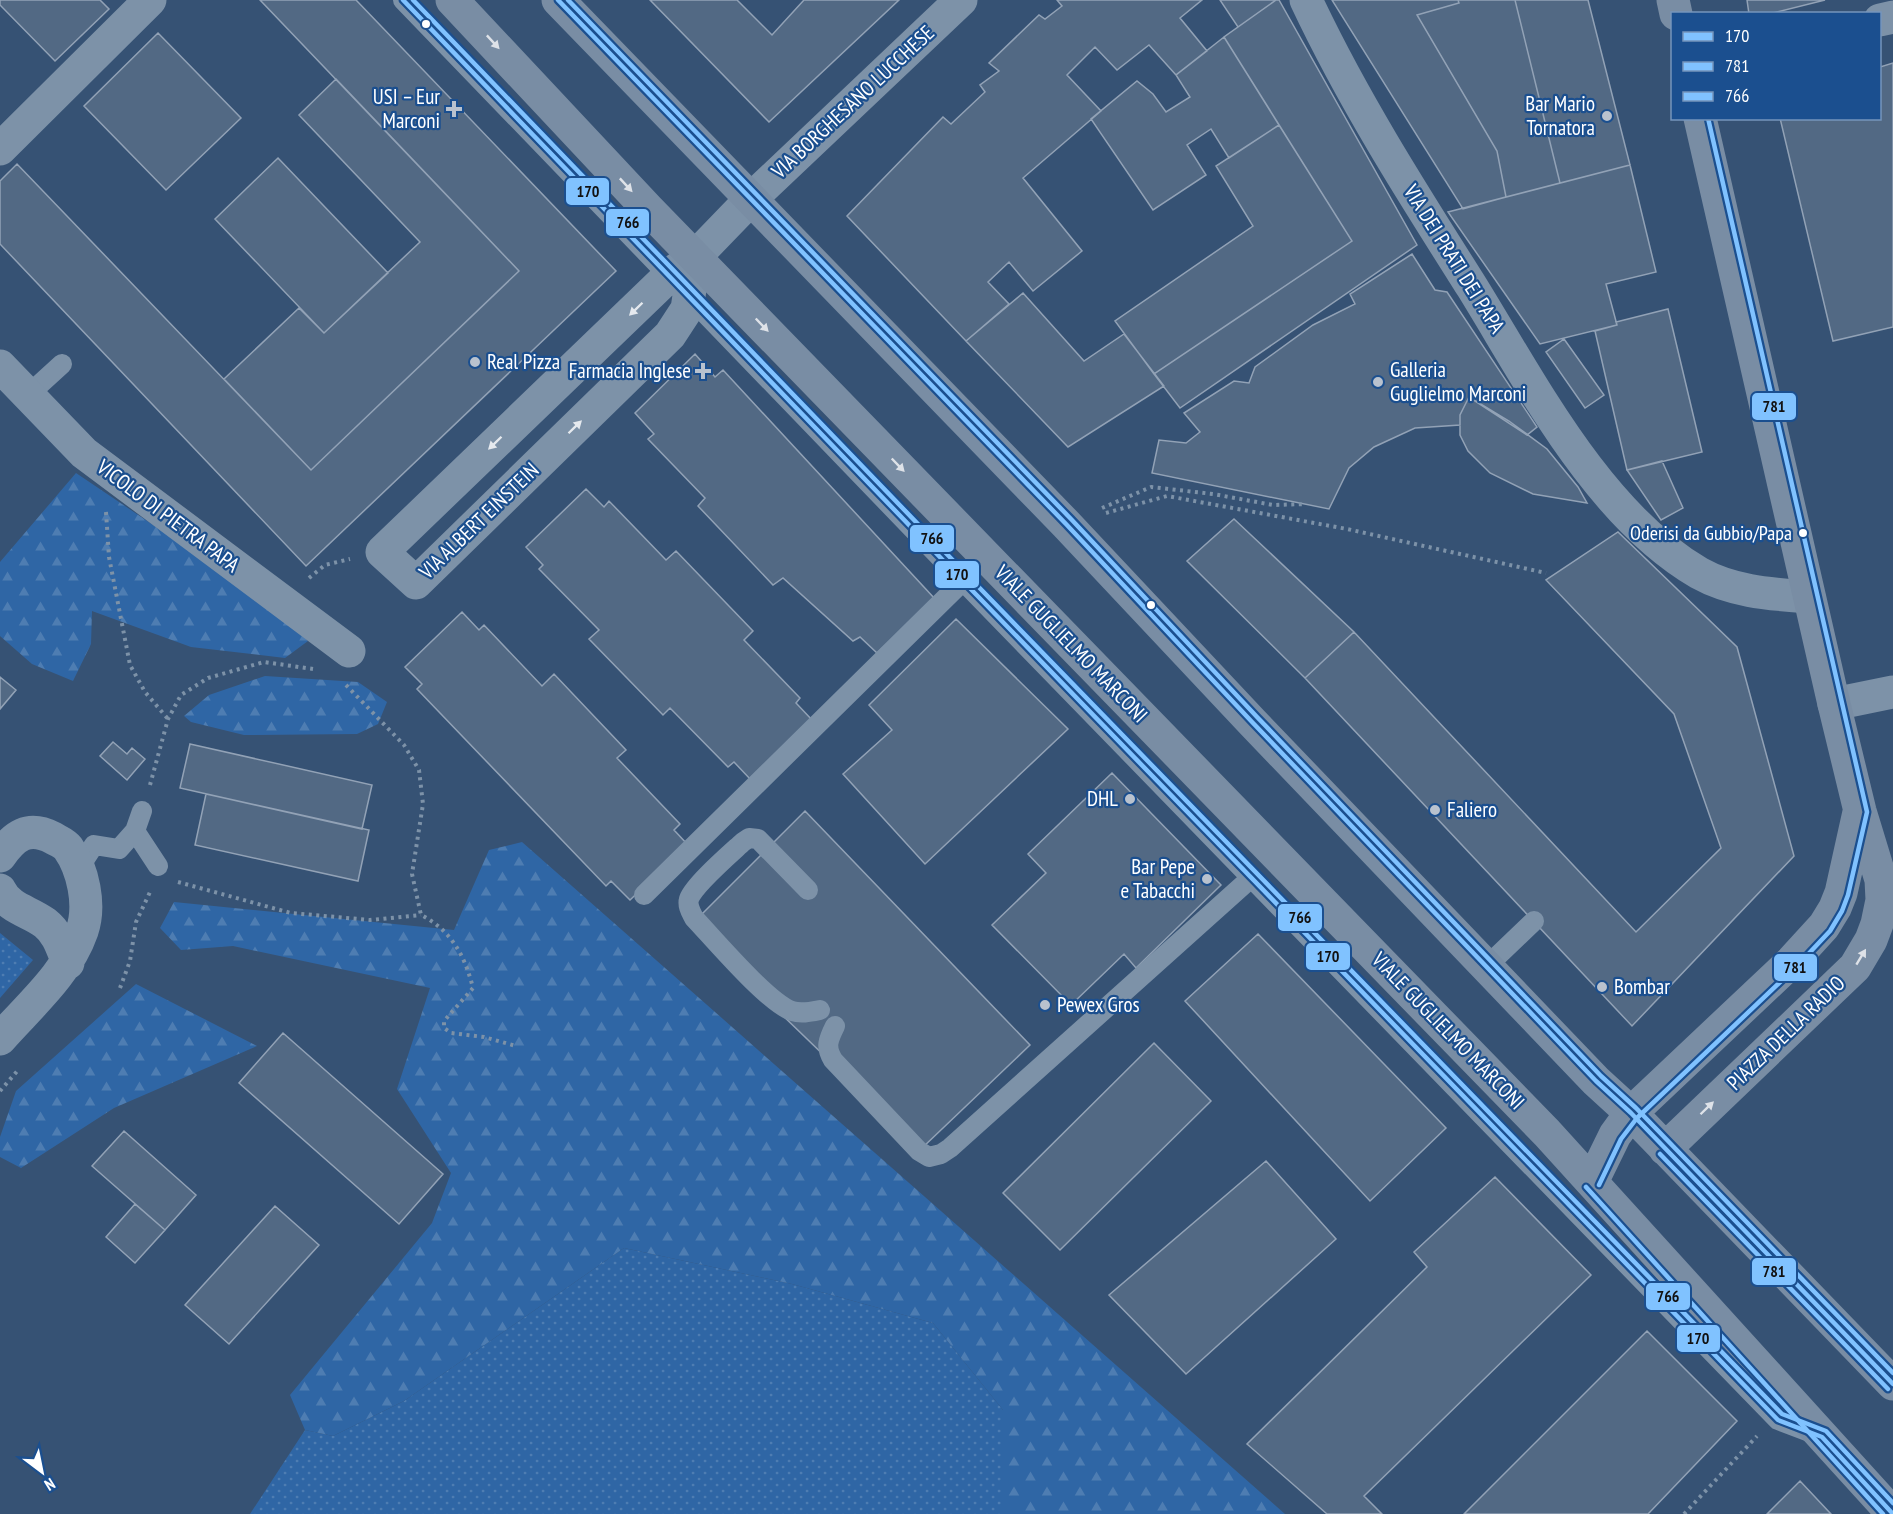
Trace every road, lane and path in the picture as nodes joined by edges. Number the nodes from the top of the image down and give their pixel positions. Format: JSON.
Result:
{"nodes":[{"id":1,"x":150,"y":0,"type":"edge"},
{"id":2,"x":403,"y":0,"type":"edge"},
{"id":3,"x":452,"y":0,"type":"edge"},
{"id":4,"x":558,"y":0,"type":"edge"},
{"id":5,"x":961,"y":0,"type":"edge"},
{"id":6,"x":1306,"y":0,"type":"edge"},
{"id":7,"x":1700,"y":120,"type":"edge"},
{"id":8,"x":0,"y":149,"type":"edge"},
{"id":9,"x":750,"y":200,"type":"junction"},
{"id":10,"x":695,"y":257,"type":"junction"},
{"id":11,"x":679,"y":287,"type":"junction"},
{"id":12,"x":62,"y":364,"type":"dead end"},
{"id":13,"x":0,"y":366,"type":"edge"},
{"id":14,"x":28,"y":395,"type":"junction"},
{"id":15,"x":109,"y":472,"type":"junction"},
{"id":16,"x":1306,"y":504,"type":"dead end"},
{"id":17,"x":1102,"y":508,"type":"dead end"},
{"id":18,"x":1106,"y":513,"type":"dead end"},
{"id":19,"x":382,"y":552,"type":"junction"},
{"id":20,"x":1546,"y":573,"type":"dead end"},
{"id":21,"x":963,"y":581,"type":"junction"},
{"id":22,"x":312,"y":584,"type":"dead end"},
{"id":23,"x":1809,"y":597,"type":"junction"},
{"id":24,"x":341,"y":661,"type":"junction"},
{"id":25,"x":1893,"y":692,"type":"edge"},
{"id":26,"x":1834,"y":704,"type":"junction"},
{"id":27,"x":168,"y":719,"type":"junction"},
{"id":28,"x":1860,"y":810,"type":"junction"},
{"id":29,"x":142,"y":811,"type":"joint"},
{"id":30,"x":135,"y":831,"type":"junction"},
{"id":31,"x":0,"y":856,"type":"edge"},
{"id":32,"x":158,"y":866,"type":"junction"},
{"id":33,"x":79,"y":868,"type":"junction"},
{"id":34,"x":1251,"y":878,"type":"junction"},
{"id":35,"x":0,"y":890,"type":"edge"},
{"id":36,"x":808,"y":890,"type":"dead end"},
{"id":37,"x":1888,"y":891,"type":"edge"},
{"id":38,"x":644,"y":895,"type":"dead end"},
{"id":39,"x":420,"y":915,"type":"junction"},
{"id":40,"x":1534,"y":921,"type":"dead end"},
{"id":41,"x":68,"y":963,"type":"junction"},
{"id":42,"x":1487,"y":966,"type":"junction"},
{"id":43,"x":120,"y":988,"type":"dead end"},
{"id":44,"x":819,"y":1010,"type":"dead end"},
{"id":45,"x":835,"y":1026,"type":"dead end"},
{"id":46,"x":0,"y":1039,"type":"edge"},
{"id":47,"x":516,"y":1046,"type":"dead end"},
{"id":48,"x":1631,"y":1113,"type":"junction"},
{"id":49,"x":1665,"y":1149,"type":"junction"},
{"id":50,"x":1592,"y":1182,"type":"junction"},
{"id":51,"x":1893,"y":1384,"type":"edge"},
{"id":52,"x":1759,"y":1433,"type":"dead end"},
{"id":53,"x":1822,"y":1437,"type":"junction"},
{"id":54,"x":1684,"y":1514,"type":"edge"},
{"id":55,"x":1893,"y":1514,"type":"edge"}],
"edges":[{"from":1,"to":8,"type":"street"},
{"from":2,"to":11,"type":"lane","name":"VIALE GUGLIELMO MARCONI"},
{"from":3,"to":10,"type":"main road","name":"VIALE GUGLIELMO MARCONI","one_way":true},
{"from":4,"to":9,"type":"main road"},
{"from":5,"to":9,"type":"street","name":"VIA BORGHESANO LUCCHESE"},
{"from":6,"to":23,"type":"street","name":"VIA DEI PRATI DEI PAPA"},
{"from":7,"to":23,"type":"main road","name":"PIAZZA DELLA RADIO"},
{"from":9,"to":10,"type":"street","name":"VIA BORGHESANO LUCCHESE"},
{"from":9,"to":42,"type":"main road"},
{"from":10,"to":11,"type":"street","name":"VIA ALBERT EINSTEIN"},
{"from":10,"to":50,"type":"main road","name":"VIALE GUGLIELMO MARCONI","one_way":true},
{"from":11,"to":19,"type":"street","name":"VIA ALBERT EINSTEIN","one_way":true},
{"from":19,"to":11,"type":"street","name":"VIA ALBERT EINSTEIN","one_way":true},
{"from":11,"to":21,"type":"lane","name":"VIALE GUGLIELMO MARCONI"},
{"from":12,"to":14,"type":"lane"},
{"from":13,"to":14,"type":"street","name":"VICOLO DI PIETRA PAPA"},
{"from":14,"to":15,"type":"street","name":"VICOLO DI PIETRA PAPA"},
{"from":15,"to":24,"type":"street","name":"VICOLO DI PIETRA PAPA"},
{"from":15,"to":27,"type":"path"},
{"from":16,"to":17,"type":"path"},
{"from":18,"to":20,"type":"path"},
{"from":19,"to":22,"type":"path"},
{"from":21,"to":34,"type":"lane","name":"VIALE GUGLIELMO MARCONI"},
{"from":21,"to":38,"type":"lane"},
{"from":23,"to":26,"type":"main road","name":"PIAZZA DELLA RADIO"},
{"from":24,"to":27,"type":"path"},
{"from":24,"to":39,"type":"path"},
{"from":25,"to":26,"type":"street"},
{"from":26,"to":28,"type":"main road","name":"PIAZZA DELLA RADIO"},
{"from":27,"to":29,"type":"path"},
{"from":28,"to":37,"type":"main road","name":"PIAZZA DELLA RADIO"},
{"from":28,"to":48,"type":"main road"},
{"from":29,"to":30,"type":"lane"},
{"from":30,"to":32,"type":"lane"},
{"from":30,"to":33,"type":"lane"},
{"from":31,"to":33,"type":"street"},
{"from":32,"to":39,"type":"path"},
{"from":32,"to":43,"type":"path"},
{"from":33,"to":41,"type":"street"},
{"from":34,"to":45,"type":"lane"},
{"from":34,"to":53,"type":"lane","name":"VIALE GUGLIELMO MARCONI"},
{"from":35,"to":41,"type":"street"},
{"from":36,"to":44,"type":"lane"},
{"from":49,"to":37,"type":"main road","name":"PIAZZA DELLA RADIO","one_way":true},
{"from":39,"to":47,"type":"path"},
{"from":40,"to":42,"type":"lane"},
{"from":41,"to":46,"type":"street"},
{"from":42,"to":48,"type":"main road"},
{"from":48,"to":49,"type":"main road"},
{"from":48,"to":50,"type":"main road"},
{"from":49,"to":51,"type":"main road"},
{"from":50,"to":53,"type":"main road"},
{"from":52,"to":54,"type":"path"},
{"from":53,"to":55,"type":"main road"}]}
